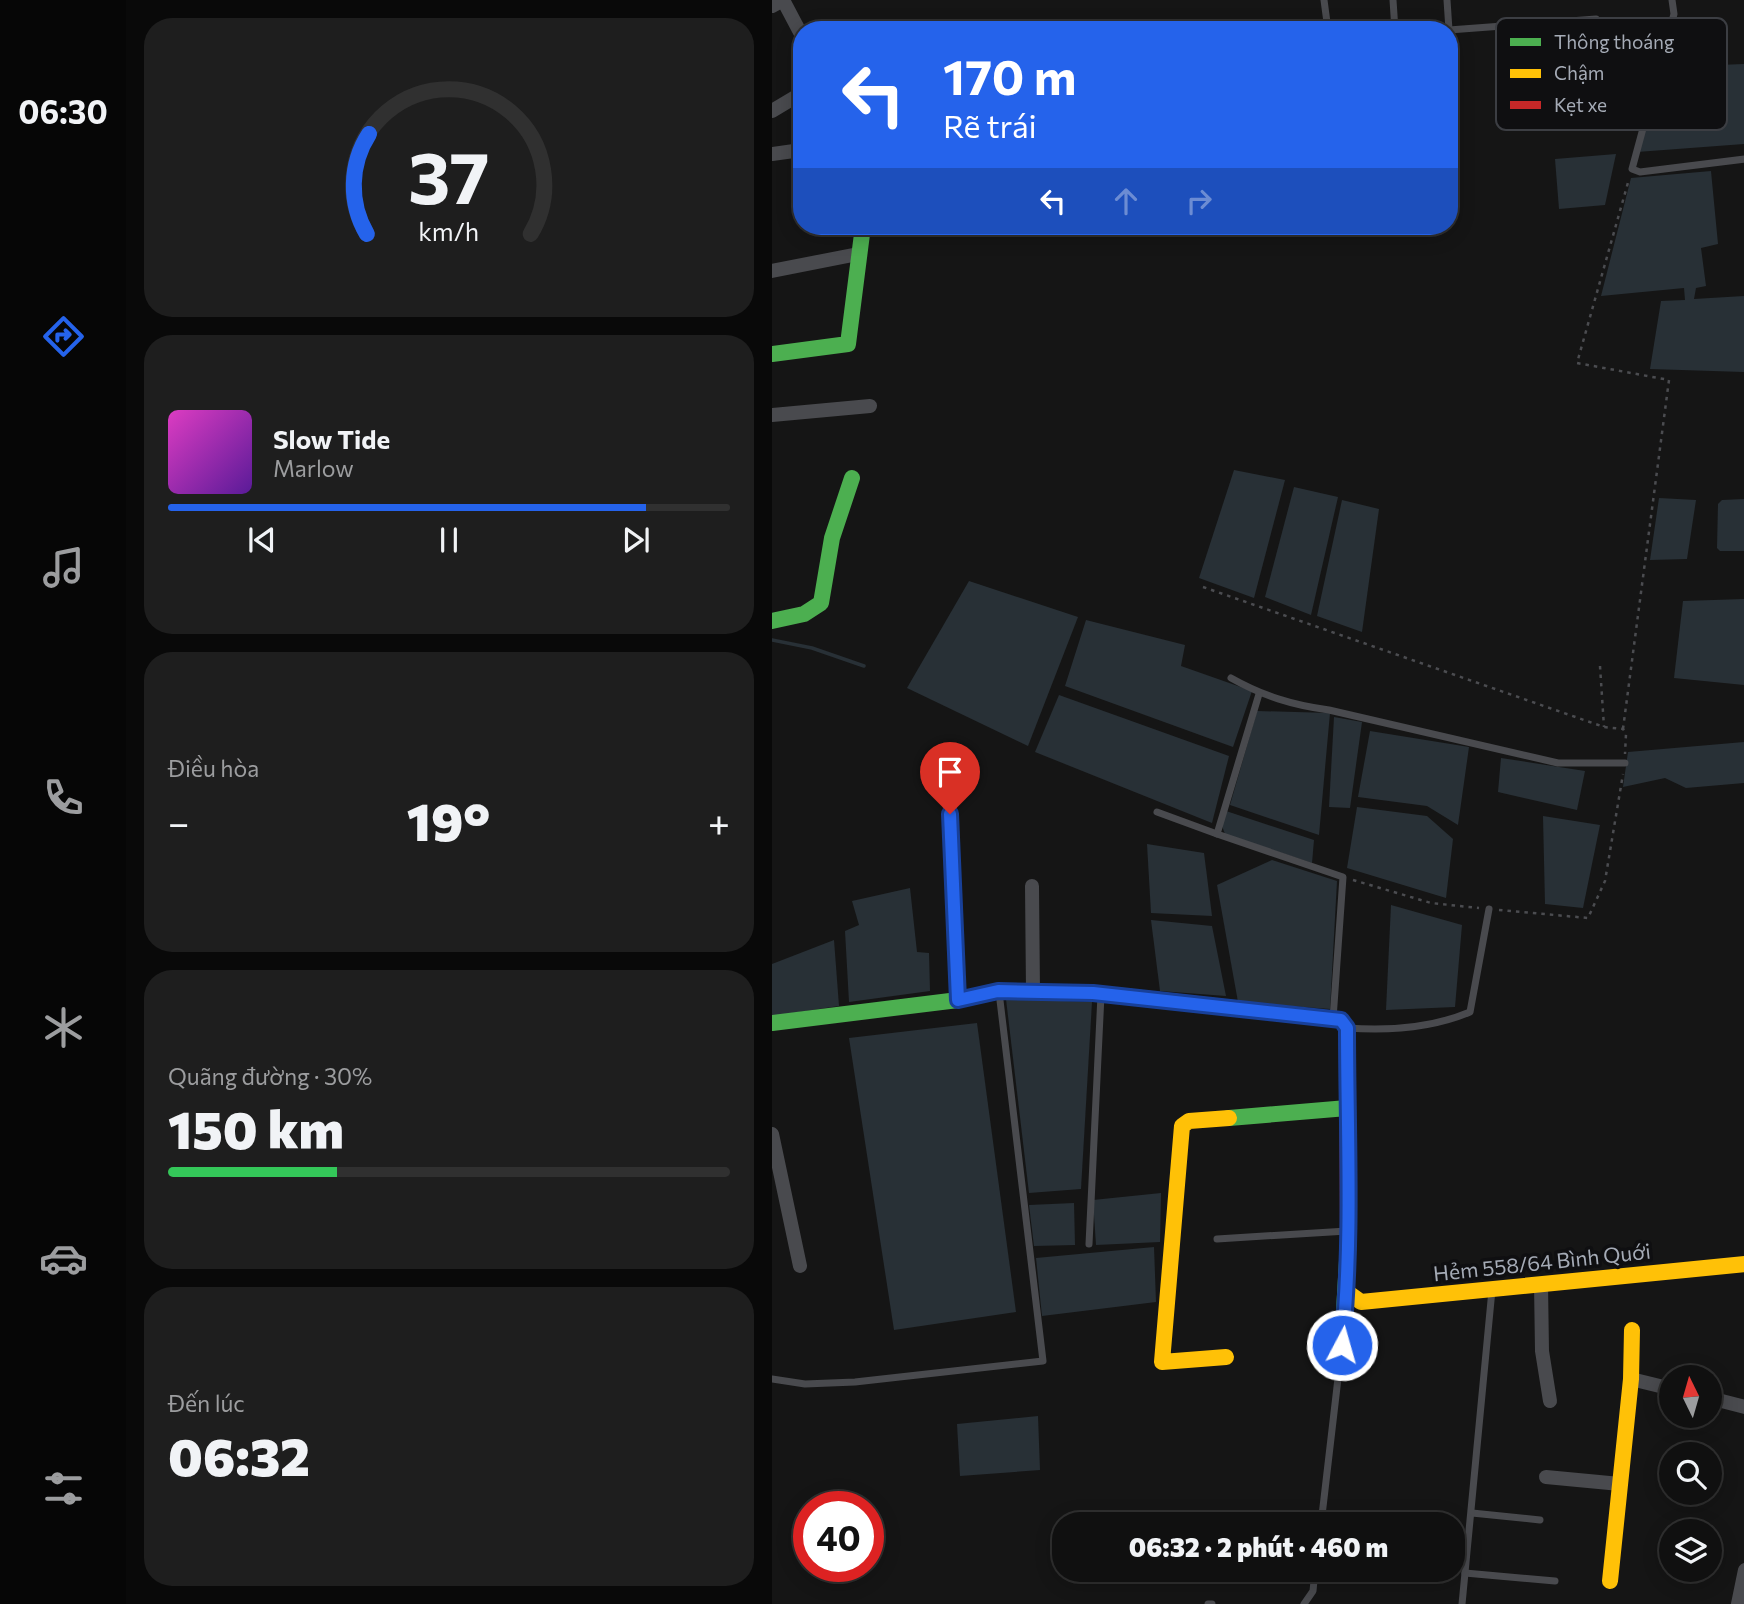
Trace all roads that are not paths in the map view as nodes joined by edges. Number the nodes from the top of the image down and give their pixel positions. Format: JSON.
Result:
{"nodes":[{"id":1,"x":782,"y":0,"type":"edge"},
{"id":2,"x":1324,"y":0,"type":"edge"},
{"id":3,"x":1393,"y":0,"type":"edge"},
{"id":4,"x":1447,"y":0,"type":"edge"},
{"id":5,"x":1672,"y":0,"type":"edge"},
{"id":6,"x":772,"y":6,"type":"edge"},
{"id":7,"x":1673,"y":18,"type":"edge"},
{"id":8,"x":794,"y":21,"type":"edge"},
{"id":9,"x":1327,"y":21,"type":"edge"},
{"id":10,"x":1394,"y":21,"type":"edge"},
{"id":11,"x":1448,"y":21,"type":"edge"},
{"id":12,"x":1496,"y":26,"type":"edge"},
{"id":13,"x":1458,"y":29,"type":"edge"},
{"id":14,"x":793,"y":98,"type":"edge"},
{"id":15,"x":772,"y":111,"type":"edge"},
{"id":16,"x":1643,"y":130,"type":"edge"},
{"id":17,"x":793,"y":151,"type":"edge"},
{"id":18,"x":772,"y":154,"type":"edge"},
{"id":19,"x":1744,"y":159,"type":"edge"},
{"id":20,"x":861,"y":235,"type":"edge"},
{"id":21,"x":858,"y":254,"type":"junction"},
{"id":22,"x":772,"y":271,"type":"edge"},
{"id":23,"x":772,"y":354,"type":"edge"},
{"id":24,"x":870,"y":406,"type":"dead end"},
{"id":25,"x":772,"y":415,"type":"edge"},
{"id":26,"x":852,"y":478,"type":"dead end"},
{"id":27,"x":772,"y":621,"type":"edge"},
{"id":28,"x":1231,"y":677,"type":"dead end"},
{"id":29,"x":1259,"y":694,"type":"junction"},
{"id":30,"x":1625,"y":763,"type":"road end"},
{"id":31,"x":949,"y":788,"type":"dead end"},
{"id":32,"x":1157,"y":812,"type":"dead end"},
{"id":33,"x":1217,"y":834,"type":"junction"},
{"id":34,"x":1032,"y":886,"type":"dead end"},
{"id":35,"x":1489,"y":909,"type":"road end"},
{"id":36,"x":998,"y":991,"type":"junction"},
{"id":37,"x":1033,"y":992,"type":"junction"},
{"id":38,"x":1101,"y":994,"type":"junction"},
{"id":39,"x":958,"y":1000,"type":"junction"},
{"id":40,"x":772,"y":1023,"type":"edge"},
{"id":41,"x":1340,"y":1023,"type":"junction"},
{"id":42,"x":1347,"y":1108,"type":"junction"},
{"id":43,"x":772,"y":1134,"type":"edge"},
{"id":44,"x":1347,"y":1231,"type":"junction"},
{"id":45,"x":1217,"y":1239,"type":"dead end"},
{"id":46,"x":1089,"y":1244,"type":"dead end"},
{"id":47,"x":1744,"y":1264,"type":"edge"},
{"id":48,"x":800,"y":1266,"type":"dead end"},
{"id":49,"x":1541,"y":1284,"type":"junction"},
{"id":50,"x":1492,"y":1289,"type":"junction"},
{"id":51,"x":1347,"y":1292,"type":"junction"},
{"id":52,"x":1632,"y":1330,"type":"dead end"},
{"id":53,"x":1342,"y":1345,"type":"joint"},
{"id":54,"x":1226,"y":1357,"type":"dead end"},
{"id":55,"x":772,"y":1379,"type":"edge"},
{"id":56,"x":1631,"y":1379,"type":"junction"},
{"id":57,"x":1659,"y":1386,"type":"edge"},
{"id":58,"x":1550,"y":1401,"type":"dead end"},
{"id":59,"x":1722,"y":1401,"type":"edge"},
{"id":60,"x":1744,"y":1407,"type":"edge"},
{"id":61,"x":1546,"y":1477,"type":"dead end"},
{"id":62,"x":1620,"y":1485,"type":"junction"},
{"id":63,"x":1322,"y":1512,"type":"edge"},
{"id":64,"x":1472,"y":1513,"type":"junction"},
{"id":65,"x":1540,"y":1520,"type":"dead end"},
{"id":66,"x":1744,"y":1570,"type":"edge"},
{"id":67,"x":1465,"y":1573,"type":"joint"},
{"id":68,"x":1555,"y":1581,"type":"dead end"},
{"id":69,"x":1610,"y":1581,"type":"dead end"},
{"id":70,"x":1314,"y":1582,"type":"edge"},
{"id":71,"x":1464,"y":1582,"type":"edge"},
{"id":72,"x":1304,"y":1604,"type":"edge"},
{"id":73,"x":1462,"y":1604,"type":"edge"},
{"id":74,"x":1738,"y":1604,"type":"edge"}],
"edges":[{"from":1,"to":6,"type":"street"},
{"from":1,"to":8,"type":"street"},
{"from":2,"to":9,"type":"lane"},
{"from":3,"to":10,"type":"lane"},
{"from":4,"to":11,"type":"lane"},
{"from":5,"to":7,"type":"lane"},
{"from":12,"to":13,"type":"lane"},
{"from":14,"to":15,"type":"street"},
{"from":16,"to":19,"type":"lane"},
{"from":17,"to":18,"type":"street"},
{"from":20,"to":21,"type":"street"},
{"from":21,"to":22,"type":"street"},
{"from":21,"to":23,"type":"street"},
{"from":24,"to":25,"type":"street"},
{"from":26,"to":27,"type":"street"},
{"from":28,"to":29,"type":"lane"},
{"from":29,"to":30,"type":"lane"},
{"from":29,"to":33,"type":"lane"},
{"from":31,"to":39,"type":"street"},
{"from":32,"to":33,"type":"lane"},
{"from":33,"to":41,"type":"lane"},
{"from":34,"to":37,"type":"street"},
{"from":35,"to":41,"type":"lane"},
{"from":36,"to":37,"type":"street"},
{"from":36,"to":39,"type":"street"},
{"from":36,"to":55,"type":"lane"},
{"from":37,"to":38,"type":"street"},
{"from":38,"to":41,"type":"street"},
{"from":38,"to":46,"type":"lane"},
{"from":39,"to":40,"type":"street"},
{"from":41,"to":42,"type":"street"},
{"from":42,"to":44,"type":"street"},
{"from":42,"to":54,"type":"street"},
{"from":43,"to":48,"type":"street"},
{"from":44,"to":45,"type":"lane"},
{"from":44,"to":51,"type":"street"},
{"from":47,"to":49,"type":"street","name":"Hẻm 558/64 Bình Quới"},
{"from":49,"to":50,"type":"street","name":"Hẻm 558/64 Bình Quới"},
{"from":49,"to":58,"type":"street"},
{"from":50,"to":51,"type":"street","name":"Hẻm 558/64 Bình Quới"},
{"from":50,"to":64,"type":"lane"},
{"from":51,"to":53,"type":"street"},
{"from":52,"to":56,"type":"street"},
{"from":53,"to":63,"type":"lane"},
{"from":56,"to":57,"type":"street"},
{"from":56,"to":62,"type":"street"},
{"from":59,"to":60,"type":"street"},
{"from":61,"to":62,"type":"street"},
{"from":62,"to":69,"type":"street"},
{"from":64,"to":65,"type":"lane"},
{"from":64,"to":67,"type":"lane"},
{"from":66,"to":74,"type":"street"},
{"from":67,"to":68,"type":"lane"},
{"from":70,"to":72,"type":"lane"},
{"from":71,"to":73,"type":"lane"}]}
